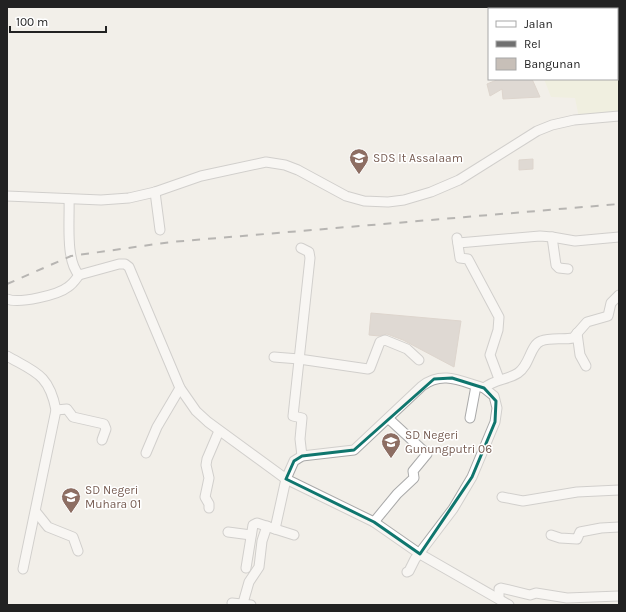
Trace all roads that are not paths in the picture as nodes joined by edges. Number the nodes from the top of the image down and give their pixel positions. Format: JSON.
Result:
{"nodes":[{"id":1,"x":619,"y":116,"type":"edge"},
{"id":2,"x":155,"y":192,"type":"junction"},
{"id":3,"x":7,"y":196,"type":"edge"},
{"id":4,"x":69,"y":198,"type":"junction"},
{"id":5,"x":160,"y":230,"type":"dead end"},
{"id":6,"x":552,"y":236,"type":"junction"},
{"id":7,"x":619,"y":237,"type":"edge"},
{"id":8,"x":301,"y":248,"type":"dead end"},
{"id":9,"x":568,"y":269,"type":"dead end"},
{"id":10,"x":79,"y":275,"type":"junction"},
{"id":11,"x":619,"y":294,"type":"edge"},
{"id":12,"x":7,"y":299,"type":"edge"},
{"id":13,"x":577,"y":333,"type":"junction"},
{"id":14,"x":7,"y":356,"type":"edge"},
{"id":15,"x":274,"y":357,"type":"dead end"},
{"id":16,"x":299,"y":359,"type":"junction"},
{"id":17,"x":419,"y":360,"type":"dead end"},
{"id":18,"x":586,"y":366,"type":"dead end"},
{"id":19,"x":499,"y":379,"type":"junction"},
{"id":20,"x":480,"y":387,"type":"junction"},
{"id":21,"x":180,"y":388,"type":"junction"},
{"id":22,"x":56,"y":410,"type":"junction"},
{"id":23,"x":470,"y":418,"type":"dead end"},
{"id":24,"x":389,"y":419,"type":"junction"},
{"id":25,"x":219,"y":431,"type":"junction"},
{"id":26,"x":102,"y":440,"type":"dead end"},
{"id":27,"x":146,"y":453,"type":"dead end"},
{"id":28,"x":302,"y":456,"type":"junction"},
{"id":29,"x":286,"y":479,"type":"junction"},
{"id":30,"x":619,"y":490,"type":"edge"},
{"id":31,"x":502,"y":497,"type":"dead end"},
{"id":32,"x":209,"y":508,"type":"dead end"},
{"id":33,"x":36,"y":512,"type":"junction"},
{"id":34,"x":374,"y":522,"type":"junction"},
{"id":35,"x":619,"y":527,"type":"edge"},
{"id":36,"x":271,"y":528,"type":"junction"},
{"id":37,"x":228,"y":532,"type":"dead end"},
{"id":38,"x":251,"y":535,"type":"junction"},
{"id":39,"x":294,"y":535,"type":"dead end"},
{"id":40,"x":551,"y":535,"type":"dead end"},
{"id":41,"x":78,"y":551,"type":"dead end"},
{"id":42,"x":420,"y":554,"type":"junction"},
{"id":43,"x":246,"y":568,"type":"dead end"},
{"id":44,"x":24,"y":569,"type":"dead end"},
{"id":45,"x":407,"y":572,"type":"dead end"},
{"id":46,"x":619,"y":596,"type":"edge"},
{"id":47,"x":499,"y":599,"type":"junction"},
{"id":48,"x":232,"y":604,"type":"dead end"},
{"id":49,"x":247,"y":604,"type":"edge"},
{"id":50,"x":509,"y":605,"type":"edge"}],
"edges":[{"from":1,"to":2,"type":"street"},
{"from":2,"to":4,"type":"street"},
{"from":2,"to":5,"type":"street"},
{"from":3,"to":4,"type":"street"},
{"from":4,"to":10,"type":"street"},
{"from":6,"to":7,"type":"street"},
{"from":6,"to":9,"type":"street"},
{"from":6,"to":19,"type":"street"},
{"from":8,"to":16,"type":"street"},
{"from":10,"to":12,"type":"street"},
{"from":10,"to":21,"type":"street"},
{"from":11,"to":13,"type":"street"},
{"from":13,"to":18,"type":"street"},
{"from":13,"to":19,"type":"street"},
{"from":14,"to":22,"type":"street"},
{"from":15,"to":16,"type":"street"},
{"from":16,"to":17,"type":"street"},
{"from":16,"to":28,"type":"street"},
{"from":19,"to":20,"type":"street"},
{"from":20,"to":23,"type":"street"},
{"from":20,"to":24,"type":"street"},
{"from":20,"to":42,"type":"street"},
{"from":21,"to":25,"type":"street"},
{"from":21,"to":27,"type":"street"},
{"from":22,"to":26,"type":"street"},
{"from":22,"to":33,"type":"street"},
{"from":24,"to":28,"type":"street"},
{"from":24,"to":34,"type":"street"},
{"from":25,"to":29,"type":"street"},
{"from":25,"to":32,"type":"street"},
{"from":28,"to":29,"type":"street"},
{"from":29,"to":34,"type":"street"},
{"from":29,"to":36,"type":"street"},
{"from":30,"to":31,"type":"street"},
{"from":33,"to":41,"type":"street"},
{"from":33,"to":44,"type":"street"},
{"from":34,"to":42,"type":"street"},
{"from":35,"to":40,"type":"street"},
{"from":36,"to":38,"type":"street"},
{"from":36,"to":39,"type":"street"},
{"from":36,"to":49,"type":"street"},
{"from":37,"to":38,"type":"street"},
{"from":38,"to":43,"type":"street"},
{"from":42,"to":45,"type":"street"},
{"from":42,"to":47,"type":"street"},
{"from":46,"to":47,"type":"street"},
{"from":47,"to":50,"type":"street"},
{"from":48,"to":49,"type":"street"}]}
